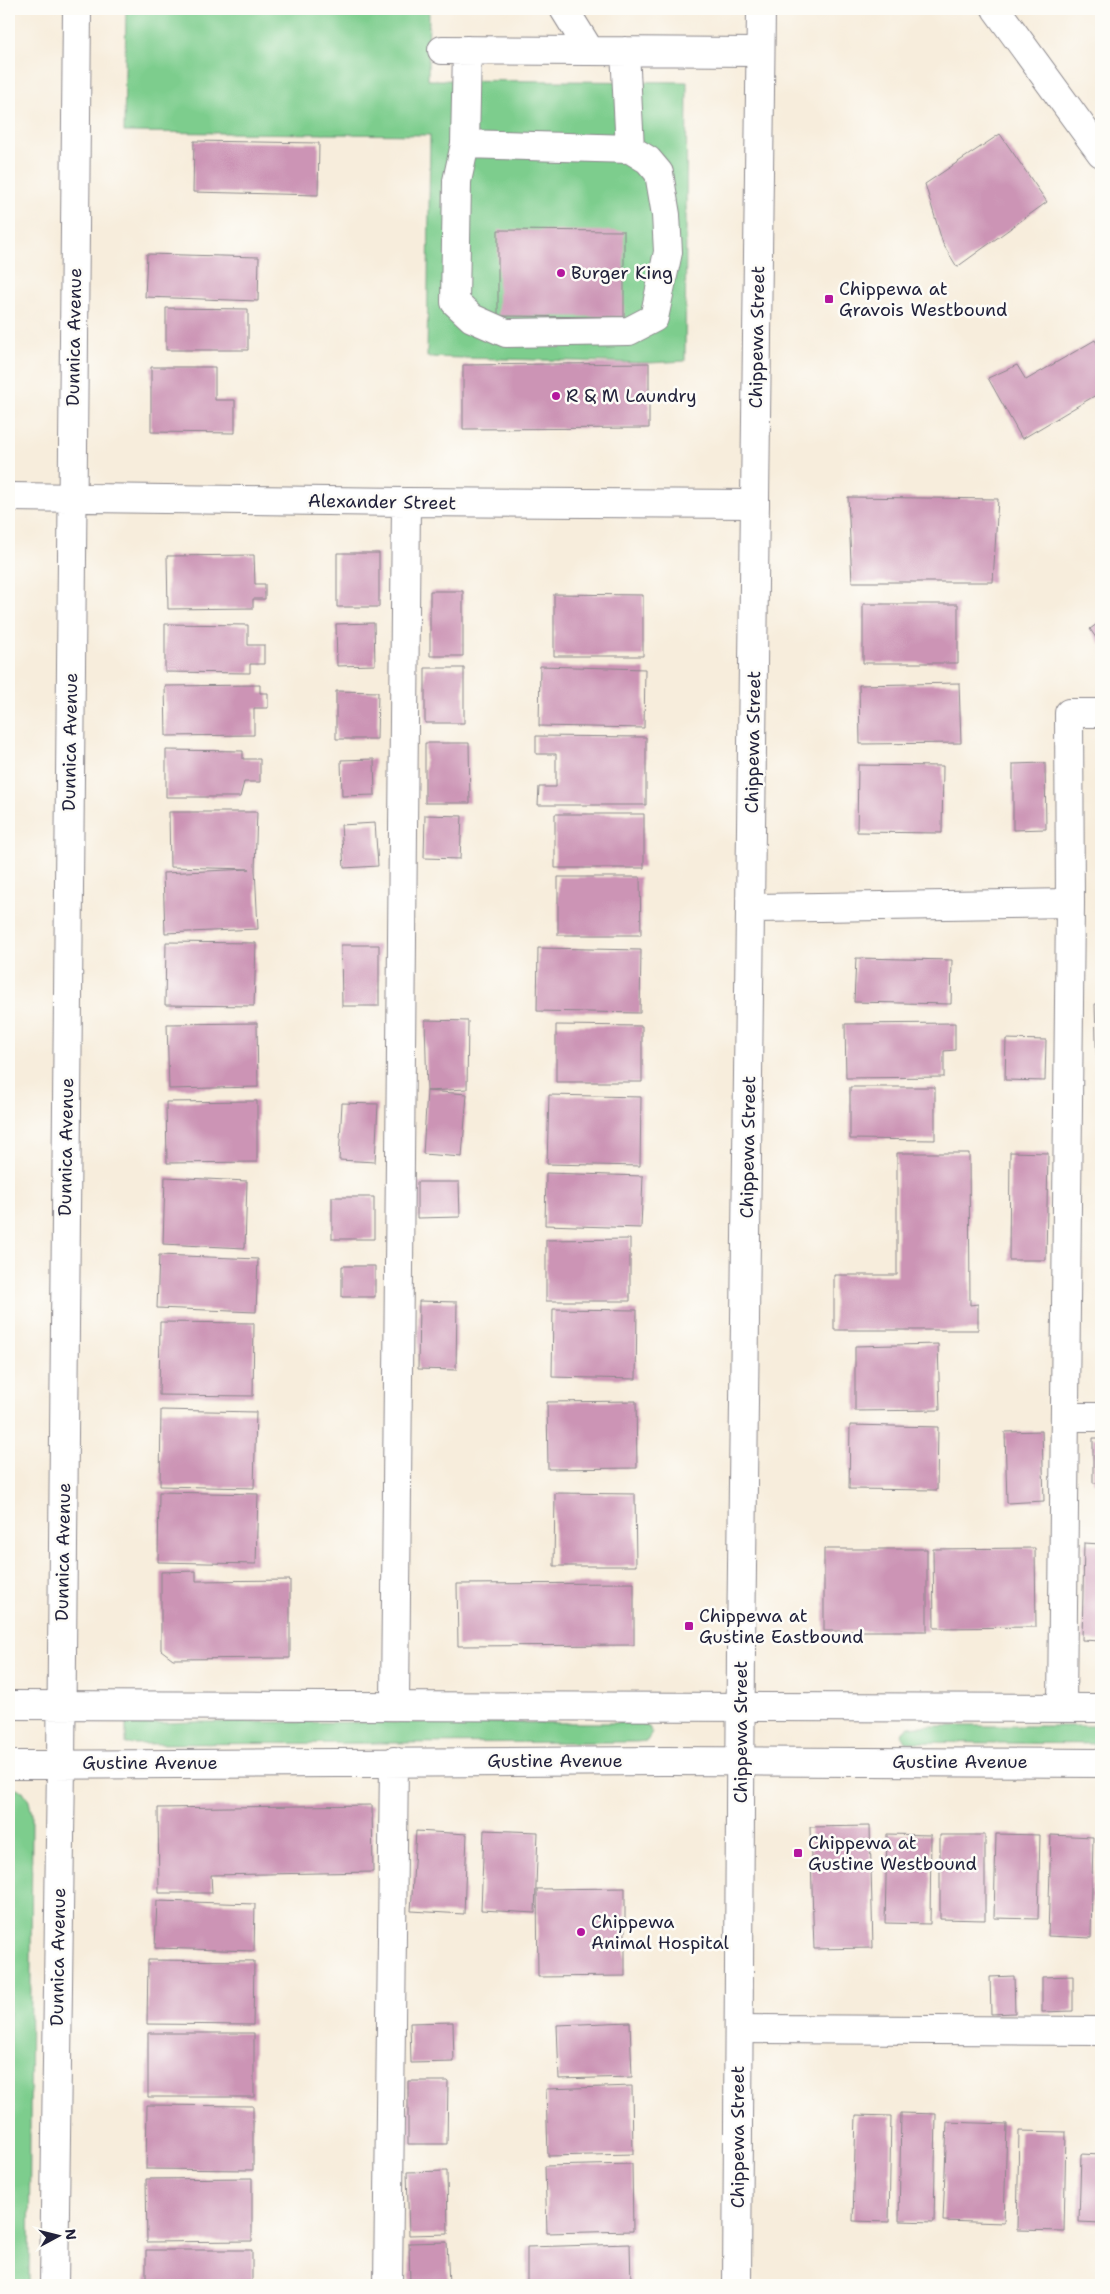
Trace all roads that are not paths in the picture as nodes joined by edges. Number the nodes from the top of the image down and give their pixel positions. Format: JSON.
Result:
{"nodes":[{"id":1,"x":77,"y":9,"type":"edge"},
{"id":2,"x":564,"y":9,"type":"edge"},
{"id":3,"x":761,"y":9,"type":"edge"},
{"id":4,"x":996,"y":9,"type":"edge"},
{"id":5,"x":590,"y":51,"type":"junction"},
{"id":6,"x":625,"y":51,"type":"junction"},
{"id":7,"x":760,"y":52,"type":"junction"},
{"id":8,"x":465,"y":144,"type":"junction"},
{"id":9,"x":630,"y":149,"type":"junction"},
{"id":10,"x":1101,"y":153,"type":"edge"},
{"id":11,"x":9,"y":497,"type":"edge"},
{"id":12,"x":72,"y":497,"type":"junction"},
{"id":13,"x":406,"y":502,"type":"junction"},
{"id":14,"x":755,"y":504,"type":"junction"},
{"id":15,"x":1101,"y":713,"type":"edge"},
{"id":16,"x":1070,"y":903,"type":"junction"},
{"id":17,"x":751,"y":908,"type":"junction"},
{"id":18,"x":1065,"y":1416,"type":"junction"},
{"id":19,"x":1101,"y":1417,"type":"edge"},
{"id":20,"x":9,"y":1704,"type":"edge"},
{"id":21,"x":61,"y":1704,"type":"junction"},
{"id":22,"x":395,"y":1705,"type":"junction"},
{"id":23,"x":741,"y":1707,"type":"junction"},
{"id":24,"x":1062,"y":1708,"type":"junction"},
{"id":25,"x":1101,"y":1708,"type":"edge"},
{"id":26,"x":394,"y":1761,"type":"junction"},
{"id":27,"x":741,"y":1761,"type":"junction"},
{"id":28,"x":1101,"y":1763,"type":"edge"},
{"id":29,"x":9,"y":1764,"type":"edge"},
{"id":30,"x":61,"y":1764,"type":"junction"},
{"id":31,"x":739,"y":2029,"type":"junction"},
{"id":32,"x":1101,"y":2031,"type":"edge"},
{"id":33,"x":54,"y":2285,"type":"edge"},
{"id":34,"x":388,"y":2285,"type":"edge"},
{"id":35,"x":737,"y":2285,"type":"edge"}],
"edges":[{"from":1,"to":12,"type":"street","name":"Dunnica Avenue"},
{"from":2,"to":5,"type":"street"},
{"from":3,"to":7,"type":"street","name":"Chippewa Street"},
{"from":4,"to":10,"type":"street"},
{"from":5,"to":6,"type":"street"},
{"from":5,"to":8,"type":"street"},
{"from":6,"to":7,"type":"street"},
{"from":6,"to":9,"type":"street"},
{"from":7,"to":14,"type":"street","name":"Chippewa Street"},
{"from":8,"to":9,"type":"street"},
{"from":8,"to":9,"type":"street"},
{"from":11,"to":12,"type":"street","name":"Alexander Street"},
{"from":12,"to":13,"type":"street","name":"Alexander Street"},
{"from":12,"to":21,"type":"street","name":"Dunnica Avenue"},
{"from":13,"to":14,"type":"street","name":"Alexander Street"},
{"from":13,"to":22,"type":"street"},
{"from":14,"to":17,"type":"street","name":"Chippewa Street"},
{"from":15,"to":16,"type":"street"},
{"from":16,"to":17,"type":"street"},
{"from":16,"to":18,"type":"street"},
{"from":17,"to":23,"type":"street","name":"Chippewa Street"},
{"from":18,"to":19,"type":"street"},
{"from":18,"to":24,"type":"street"},
{"from":20,"to":21,"type":"street"},
{"from":21,"to":22,"type":"street"},
{"from":21,"to":30,"type":"street","name":"Dunnica Avenue"},
{"from":22,"to":23,"type":"street"},
{"from":23,"to":24,"type":"street"},
{"from":23,"to":27,"type":"street","name":"Chippewa Street"},
{"from":24,"to":25,"type":"street"},
{"from":26,"to":27,"type":"street","name":"Gustine Avenue"},
{"from":26,"to":30,"type":"street","name":"Gustine Avenue"},
{"from":26,"to":34,"type":"street"},
{"from":27,"to":28,"type":"street","name":"Gustine Avenue"},
{"from":27,"to":31,"type":"street","name":"Chippewa Street"},
{"from":29,"to":30,"type":"street","name":"Gustine Avenue"},
{"from":30,"to":33,"type":"street","name":"Dunnica Avenue"},
{"from":31,"to":32,"type":"street"},
{"from":31,"to":35,"type":"street","name":"Chippewa Street"}]}
